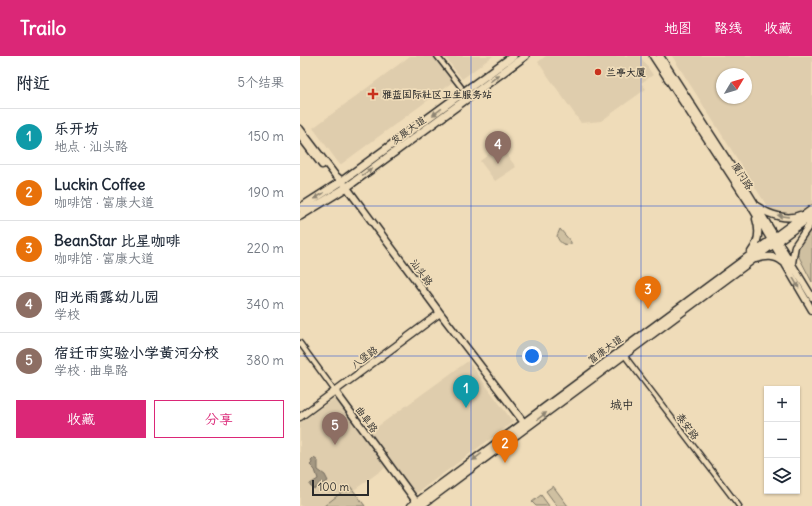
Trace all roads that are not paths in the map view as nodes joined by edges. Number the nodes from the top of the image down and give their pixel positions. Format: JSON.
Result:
{"nodes":[{"id":1,"x":437,"y":56,"type":"edge"},
{"id":2,"x":513,"y":56,"type":"edge"},
{"id":3,"x":525,"y":56,"type":"edge"},
{"id":4,"x":653,"y":56,"type":"edge"},
{"id":5,"x":660,"y":56,"type":"edge"},
{"id":6,"x":461,"y":86,"type":"dead end"},
{"id":7,"x":300,"y":129,"type":"edge"},
{"id":8,"x":300,"y":136,"type":"edge"},
{"id":9,"x":343,"y":185,"type":"junction"},
{"id":10,"x":753,"y":205,"type":"junction"},
{"id":11,"x":300,"y":208,"type":"edge"},
{"id":12,"x":812,"y":209,"type":"edge"},
{"id":13,"x":300,"y":216,"type":"edge"},
{"id":14,"x":812,"y":216,"type":"edge"},
{"id":15,"x":812,"y":221,"type":"edge"},
{"id":16,"x":774,"y":240,"type":"junction"},
{"id":17,"x":746,"y":261,"type":"junction"},
{"id":18,"x":790,"y":265,"type":"junction"},
{"id":19,"x":812,"y":297,"type":"edge"},
{"id":20,"x":812,"y":310,"type":"edge"},
{"id":21,"x":439,"y":314,"type":"junction"},
{"id":22,"x":300,"y":343,"type":"edge"},
{"id":23,"x":624,"y":355,"type":"junction"},
{"id":24,"x":335,"y":391,"type":"junction"},
{"id":25,"x":300,"y":417,"type":"edge"},
{"id":26,"x":524,"y":426,"type":"junction"},
{"id":27,"x":417,"y":505,"type":"edge"},
{"id":28,"x":739,"y":506,"type":"edge"}],
"edges":[{"from":1,"to":6,"type":"street"},
{"from":2,"to":9,"type":"main road","name":"发展大道","one_way":true},
{"from":9,"to":3,"type":"main road","name":"发展大道","one_way":true},
{"from":4,"to":10,"type":"street","name":"厦门路"},
{"from":5,"to":10,"type":"street","name":"厦门路"},
{"from":7,"to":9,"type":"street","name":"汕头路"},
{"from":8,"to":9,"type":"street","name":"汕头路"},
{"from":9,"to":11,"type":"main road","name":"发展大道","one_way":true},
{"from":9,"to":13,"type":"main road","name":"发展大道"},
{"from":9,"to":21,"type":"street","name":"汕头路"},
{"from":12,"to":10,"type":"street","one_way":true},
{"from":10,"to":16,"type":"street","name":"厦门路"},
{"from":10,"to":17,"type":"street"},
{"from":12,"to":16,"type":"street","name":"富康大道"},
{"from":14,"to":16,"type":"street","name":"富康大道"},
{"from":15,"to":18,"type":"street"},
{"from":16,"to":17,"type":"street","name":"富康大道"},
{"from":16,"to":18,"type":"street","name":"厦门路"},
{"from":17,"to":18,"type":"street"},
{"from":17,"to":23,"type":"street","name":"富康大道"},
{"from":17,"to":26,"type":"street","name":"富康大道"},
{"from":18,"to":19,"type":"street","name":"厦门路"},
{"from":18,"to":20,"type":"street","name":"厦门路","one_way":true},
{"from":21,"to":24,"type":"street","name":"八堡路"},
{"from":21,"to":26,"type":"street","name":"汕头路"},
{"from":22,"to":24,"type":"street","name":"曲阜路"},
{"from":26,"to":23,"type":"street","name":"富康大道","one_way":true},
{"from":23,"to":28,"type":"street","name":"泰安路"},
{"from":24,"to":25,"type":"street","name":"八堡路"},
{"from":24,"to":27,"type":"street","name":"曲阜路"},
{"from":26,"to":27,"type":"street","name":"富康大道"}]}
